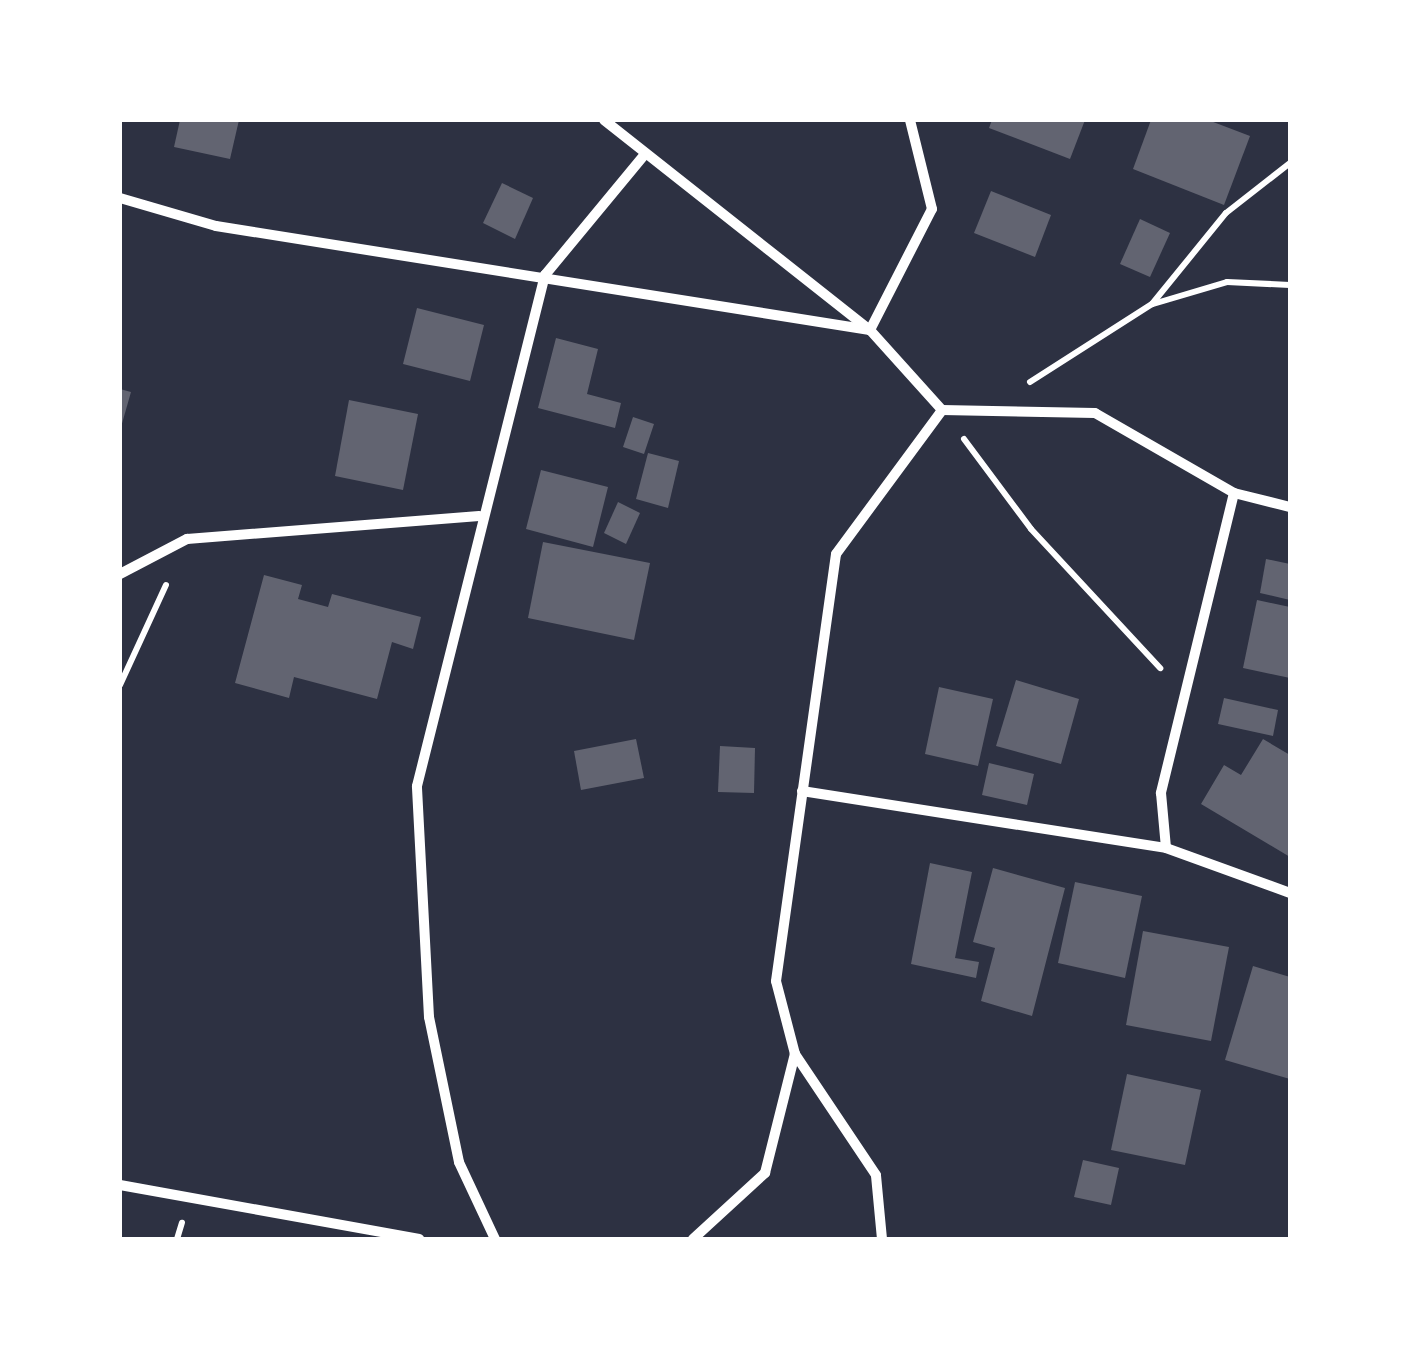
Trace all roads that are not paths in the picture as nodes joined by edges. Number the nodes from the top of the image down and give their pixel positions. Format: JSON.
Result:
{"nodes":[{"id":1,"x":604,"y":120,"type":"edge"},
{"id":2,"x":910,"y":120,"type":"edge"},
{"id":3,"x":645,"y":154,"type":"junction"},
{"id":4,"x":120,"y":198,"type":"edge"},
{"id":5,"x":545,"y":275,"type":"junction"},
{"id":6,"x":870,"y":330,"type":"junction"},
{"id":7,"x":942,"y":410,"type":"junction"},
{"id":8,"x":1234,"y":494,"type":"junction"},
{"id":9,"x":1290,"y":507,"type":"edge"},
{"id":10,"x":479,"y":516,"type":"junction"},
{"id":11,"x":120,"y":574,"type":"edge"},
{"id":12,"x":802,"y":791,"type":"junction"},
{"id":13,"x":1166,"y":848,"type":"junction"},
{"id":14,"x":1290,"y":892,"type":"edge"},
{"id":15,"x":796,"y":1054,"type":"junction"},
{"id":16,"x":120,"y":1185,"type":"edge"},
{"id":17,"x":418,"y":1239,"type":"edge"},
{"id":18,"x":494,"y":1239,"type":"edge"},
{"id":19,"x":693,"y":1239,"type":"edge"},
{"id":20,"x":882,"y":1239,"type":"edge"}],
"edges":[{"from":1,"to":3,"type":"street"},
{"from":2,"to":6,"type":"street"},
{"from":3,"to":5,"type":"street"},
{"from":3,"to":6,"type":"street"},
{"from":4,"to":5,"type":"street"},
{"from":5,"to":6,"type":"street"},
{"from":5,"to":10,"type":"street"},
{"from":6,"to":7,"type":"street"},
{"from":7,"to":8,"type":"street"},
{"from":7,"to":12,"type":"street"},
{"from":8,"to":9,"type":"street"},
{"from":8,"to":13,"type":"street"},
{"from":10,"to":11,"type":"street"},
{"from":10,"to":18,"type":"street"},
{"from":12,"to":13,"type":"street"},
{"from":12,"to":15,"type":"street"},
{"from":13,"to":14,"type":"street"},
{"from":15,"to":19,"type":"street"},
{"from":15,"to":20,"type":"street"},
{"from":16,"to":17,"type":"street"}]}
